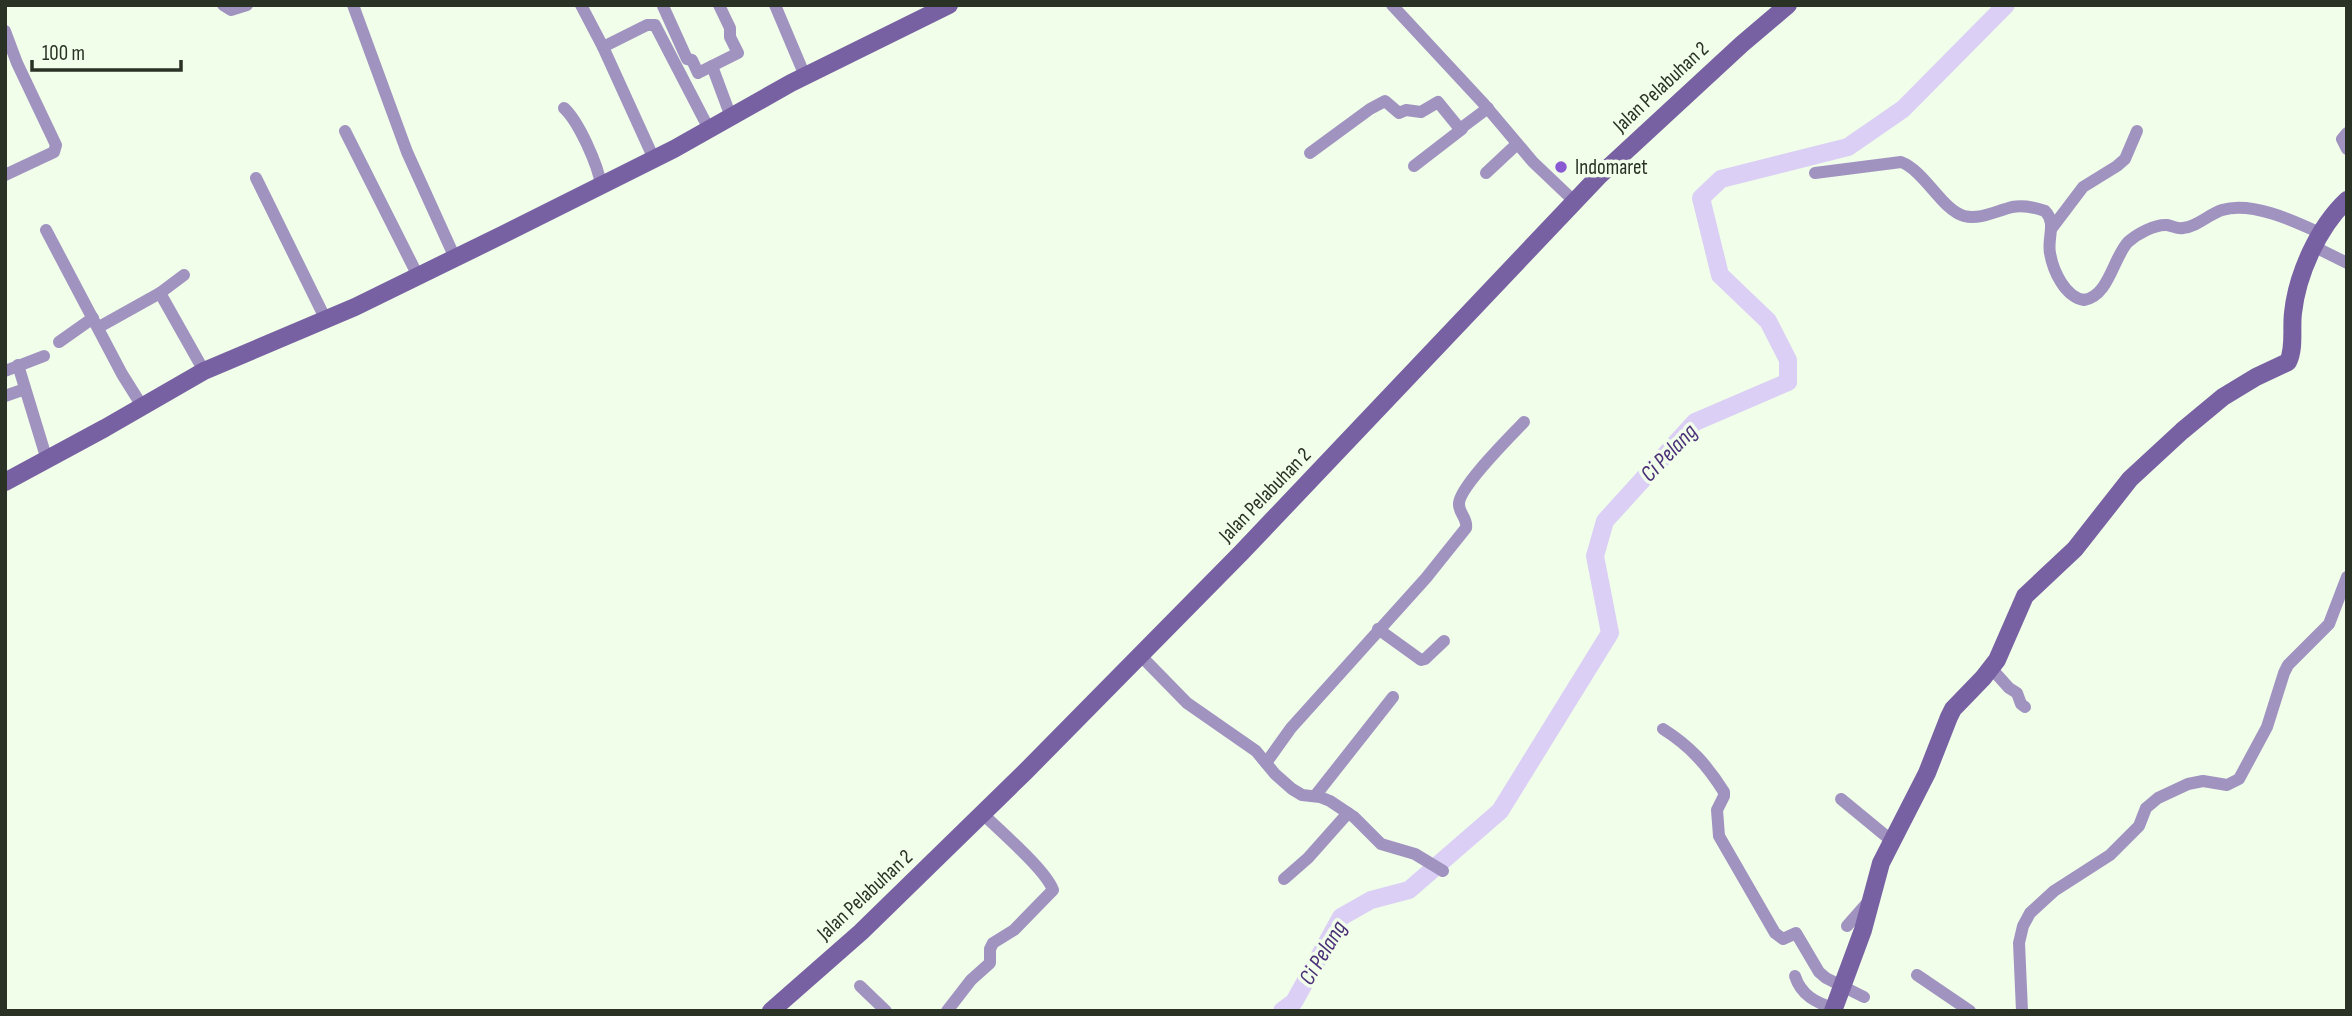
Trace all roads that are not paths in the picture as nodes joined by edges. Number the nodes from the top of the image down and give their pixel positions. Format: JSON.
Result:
{"nodes":[{"id":1,"x":223,"y":5,"type":"edge"},
{"id":2,"x":247,"y":5,"type":"edge"},
{"id":3,"x":353,"y":5,"type":"edge"},
{"id":4,"x":581,"y":5,"type":"edge"},
{"id":5,"x":719,"y":5,"type":"edge"},
{"id":6,"x":775,"y":5,"type":"edge"},
{"id":7,"x":949,"y":5,"type":"edge"},
{"id":8,"x":1392,"y":5,"type":"edge"},
{"id":9,"x":1788,"y":5,"type":"edge"},
{"id":10,"x":663,"y":6,"type":"edge"},
{"id":11,"x":5,"y":31,"type":"edge"},
{"id":12,"x":603,"y":47,"type":"junction"},
{"id":13,"x":712,"y":66,"type":"junction"},
{"id":14,"x":806,"y":76,"type":"junction"},
{"id":15,"x":564,"y":108,"type":"dead end"},
{"id":16,"x":1488,"y":108,"type":"junction"},
{"id":17,"x":731,"y":117,"type":"junction"},
{"id":18,"x":709,"y":129,"type":"junction"},
{"id":19,"x":1462,"y":129,"type":"junction"},
{"id":20,"x":345,"y":131,"type":"dead end"},
{"id":21,"x":2137,"y":131,"type":"dead end"},
{"id":22,"x":2347,"y":133,"type":"edge"},
{"id":23,"x":1517,"y":144,"type":"junction"},
{"id":24,"x":2347,"y":149,"type":"edge"},
{"id":25,"x":1310,"y":153,"type":"dead end"},
{"id":26,"x":654,"y":159,"type":"junction"},
{"id":27,"x":1414,"y":166,"type":"dead end"},
{"id":28,"x":1486,"y":173,"type":"dead end"},
{"id":29,"x":1815,"y":173,"type":"dead end"},
{"id":30,"x":5,"y":175,"type":"edge"},
{"id":31,"x":256,"y":178,"type":"dead end"},
{"id":32,"x":601,"y":186,"type":"junction"},
{"id":33,"x":2347,"y":200,"type":"edge"},
{"id":34,"x":1574,"y":201,"type":"junction"},
{"id":35,"x":2052,"y":228,"type":"junction"},
{"id":36,"x":46,"y":230,"type":"dead end"},
{"id":37,"x":2317,"y":240,"type":"junction"},
{"id":38,"x":455,"y":258,"type":"junction"},
{"id":39,"x":2347,"y":263,"type":"edge"},
{"id":40,"x":184,"y":275,"type":"dead end"},
{"id":41,"x":418,"y":276,"type":"junction"},
{"id":42,"x":160,"y":293,"type":"junction"},
{"id":43,"x":326,"y":320,"type":"junction"},
{"id":44,"x":96,"y":323,"type":"junction"},
{"id":45,"x":59,"y":342,"type":"dead end"},
{"id":46,"x":44,"y":356,"type":"dead end"},
{"id":47,"x":18,"y":365,"type":"junction"},
{"id":48,"x":5,"y":371,"type":"edge"},
{"id":49,"x":204,"y":371,"type":"junction"},
{"id":50,"x":25,"y":389,"type":"junction"},
{"id":51,"x":5,"y":396,"type":"edge"},
{"id":52,"x":142,"y":406,"type":"junction"},
{"id":53,"x":1524,"y":422,"type":"dead end"},
{"id":54,"x":47,"y":460,"type":"junction"},
{"id":55,"x":5,"y":482,"type":"edge"},
{"id":56,"x":2347,"y":577,"type":"edge"},
{"id":57,"x":1378,"y":629,"type":"junction"},
{"id":58,"x":1444,"y":641,"type":"dead end"},
{"id":59,"x":1140,"y":655,"type":"junction"},
{"id":60,"x":1992,"y":668,"type":"junction"},
{"id":61,"x":1393,"y":697,"type":"dead end"},
{"id":62,"x":2025,"y":707,"type":"dead end"},
{"id":63,"x":1663,"y":729,"type":"dead end"},
{"id":64,"x":1266,"y":763,"type":"junction"},
{"id":65,"x":1315,"y":796,"type":"junction"},
{"id":66,"x":1841,"y":799,"type":"dead end"},
{"id":67,"x":1348,"y":813,"type":"junction"},
{"id":68,"x":984,"y":814,"type":"junction"},
{"id":69,"x":1892,"y":841,"type":"junction"},
{"id":70,"x":1443,"y":872,"type":"dead end"},
{"id":71,"x":1284,"y":879,"type":"dead end"},
{"id":72,"x":1871,"y":898,"type":"junction"},
{"id":73,"x":1847,"y":926,"type":"dead end"},
{"id":74,"x":1917,"y":975,"type":"dead end"},
{"id":75,"x":1795,"y":976,"type":"dead end"},
{"id":76,"x":860,"y":986,"type":"dead end"},
{"id":77,"x":1842,"y":986,"type":"junction"},
{"id":78,"x":1864,"y":997,"type":"dead end"},
{"id":79,"x":1833,"y":1009,"type":"edge"},
{"id":80,"x":771,"y":1011,"type":"edge"},
{"id":81,"x":886,"y":1011,"type":"edge"},
{"id":82,"x":947,"y":1011,"type":"edge"},
{"id":83,"x":1970,"y":1011,"type":"edge"},
{"id":84,"x":2022,"y":1011,"type":"edge"}],
"edges":[{"from":1,"to":2,"type":"street"},
{"from":3,"to":38,"type":"street"},
{"from":4,"to":12,"type":"street"},
{"from":5,"to":13,"type":"street"},
{"from":6,"to":14,"type":"street"},
{"from":7,"to":14,"type":"street"},
{"from":8,"to":16,"type":"street"},
{"from":9,"to":34,"type":"street","name":"Jalan Pelabuhan 2"},
{"from":10,"to":13,"type":"street"},
{"from":11,"to":30,"type":"street"},
{"from":12,"to":18,"type":"street"},
{"from":12,"to":26,"type":"street"},
{"from":13,"to":17,"type":"street"},
{"from":14,"to":17,"type":"street"},
{"from":15,"to":32,"type":"street"},
{"from":16,"to":19,"type":"street"},
{"from":16,"to":23,"type":"street"},
{"from":17,"to":18,"type":"street"},
{"from":18,"to":26,"type":"street"},
{"from":19,"to":25,"type":"street"},
{"from":19,"to":27,"type":"street"},
{"from":20,"to":41,"type":"street"},
{"from":21,"to":35,"type":"street"},
{"from":22,"to":24,"type":"street"},
{"from":23,"to":28,"type":"street"},
{"from":23,"to":34,"type":"street"},
{"from":26,"to":32,"type":"street"},
{"from":29,"to":35,"type":"street"},
{"from":31,"to":43,"type":"street"},
{"from":32,"to":38,"type":"street"},
{"from":33,"to":37,"type":"street"},
{"from":34,"to":59,"type":"street","name":"Jalan Pelabuhan 2"},
{"from":35,"to":37,"type":"street"},
{"from":36,"to":44,"type":"street"},
{"from":37,"to":39,"type":"street"},
{"from":37,"to":60,"type":"street"},
{"from":38,"to":41,"type":"street"},
{"from":40,"to":42,"type":"street"},
{"from":41,"to":43,"type":"street"},
{"from":42,"to":44,"type":"street"},
{"from":42,"to":49,"type":"street"},
{"from":43,"to":49,"type":"street"},
{"from":44,"to":45,"type":"street"},
{"from":44,"to":52,"type":"street"},
{"from":46,"to":47,"type":"street"},
{"from":47,"to":48,"type":"street"},
{"from":47,"to":50,"type":"street"},
{"from":49,"to":52,"type":"street"},
{"from":50,"to":51,"type":"street"},
{"from":50,"to":54,"type":"street"},
{"from":52,"to":54,"type":"street"},
{"from":53,"to":57,"type":"street"},
{"from":54,"to":55,"type":"street"},
{"from":56,"to":84,"type":"street"},
{"from":57,"to":58,"type":"street"},
{"from":57,"to":64,"type":"street"},
{"from":59,"to":64,"type":"street"},
{"from":59,"to":68,"type":"street","name":"Jalan Pelabuhan 2"},
{"from":60,"to":62,"type":"street"},
{"from":60,"to":69,"type":"street"},
{"from":61,"to":65,"type":"street"},
{"from":63,"to":77,"type":"street"},
{"from":64,"to":65,"type":"street"},
{"from":65,"to":67,"type":"street"},
{"from":66,"to":69,"type":"street"},
{"from":67,"to":70,"type":"street"},
{"from":67,"to":71,"type":"street"},
{"from":68,"to":80,"type":"street","name":"Jalan Pelabuhan 2"},
{"from":68,"to":82,"type":"street"},
{"from":69,"to":72,"type":"street"},
{"from":72,"to":73,"type":"street"},
{"from":72,"to":77,"type":"street"},
{"from":74,"to":83,"type":"street"},
{"from":75,"to":79,"type":"street"},
{"from":76,"to":81,"type":"street"},
{"from":77,"to":78,"type":"street"},
{"from":77,"to":79,"type":"street"}]}
